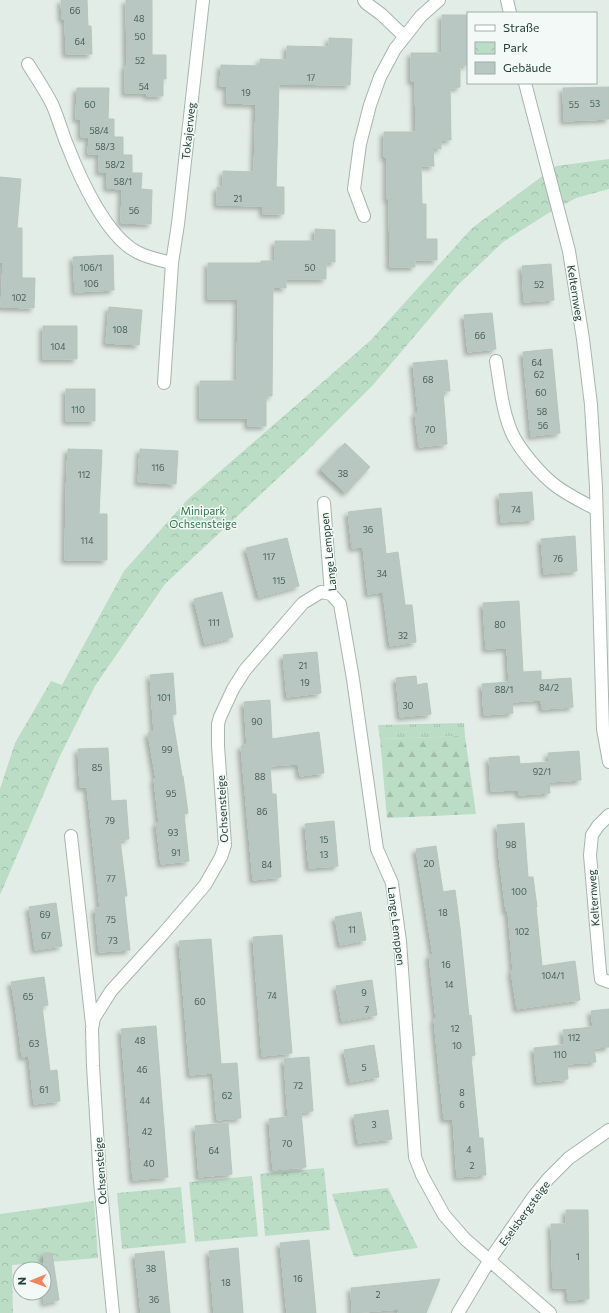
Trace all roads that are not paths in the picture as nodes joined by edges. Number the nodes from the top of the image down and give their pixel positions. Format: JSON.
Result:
{"nodes":[{"id":1,"x":203,"y":0,"type":"edge"},
{"id":2,"x":364,"y":0,"type":"edge"},
{"id":3,"x":439,"y":0,"type":"edge"},
{"id":4,"x":507,"y":0,"type":"edge"},
{"id":5,"x":510,"y":12,"type":"edge"},
{"id":6,"x":404,"y":36,"type":"junction"},
{"id":7,"x":28,"y":64,"type":"dead end"},
{"id":8,"x":525,"y":84,"type":"edge"},
{"id":9,"x":364,"y":216,"type":"dead end"},
{"id":10,"x":172,"y":263,"type":"junction"},
{"id":11,"x":496,"y":362,"type":"dead end"},
{"id":12,"x":164,"y":383,"type":"dead end"},
{"id":13,"x":324,"y":503,"type":"dead end"},
{"id":14,"x":596,"y":509,"type":"junction"},
{"id":15,"x":330,"y":594,"type":"junction"},
{"id":16,"x":609,"y":762,"type":"edge"},
{"id":17,"x":609,"y":815,"type":"edge"},
{"id":18,"x":71,"y":836,"type":"dead end"},
{"id":19,"x":609,"y":982,"type":"edge"},
{"id":20,"x":92,"y":1029,"type":"junction"},
{"id":21,"x":609,"y":1130,"type":"edge"},
{"id":22,"x":489,"y":1261,"type":"junction"},
{"id":23,"x":114,"y":1313,"type":"edge"},
{"id":24,"x":458,"y":1313,"type":"edge"},
{"id":25,"x":550,"y":1313,"type":"edge"}],
"edges":[{"from":1,"to":10,"type":"street","name":"Tokajerweg"},
{"from":2,"to":6,"type":"street"},
{"from":3,"to":6,"type":"street"},
{"from":4,"to":5,"type":"street"},
{"from":6,"to":9,"type":"street"},
{"from":7,"to":10,"type":"street"},
{"from":8,"to":14,"type":"street","name":"Kelternweg"},
{"from":10,"to":12,"type":"street","name":"Tokajerweg"},
{"from":11,"to":14,"type":"street"},
{"from":13,"to":15,"type":"street","name":"Lange Lemppen"},
{"from":14,"to":16,"type":"street","name":"Kelternweg"},
{"from":15,"to":20,"type":"street","name":"Ochsensteige"},
{"from":15,"to":22,"type":"street","name":"Lange Lemppen"},
{"from":17,"to":19,"type":"street","name":"Kelternweg"},
{"from":18,"to":20,"type":"street","name":"Ochsensteige"},
{"from":20,"to":23,"type":"street","name":"Ochsensteige"},
{"from":21,"to":22,"type":"street","name":"Eselsbergsteige"},
{"from":22,"to":24,"type":"street","name":"Eselsbergsteige"},
{"from":22,"to":25,"type":"street","name":"Lange Lemppen"}]}
